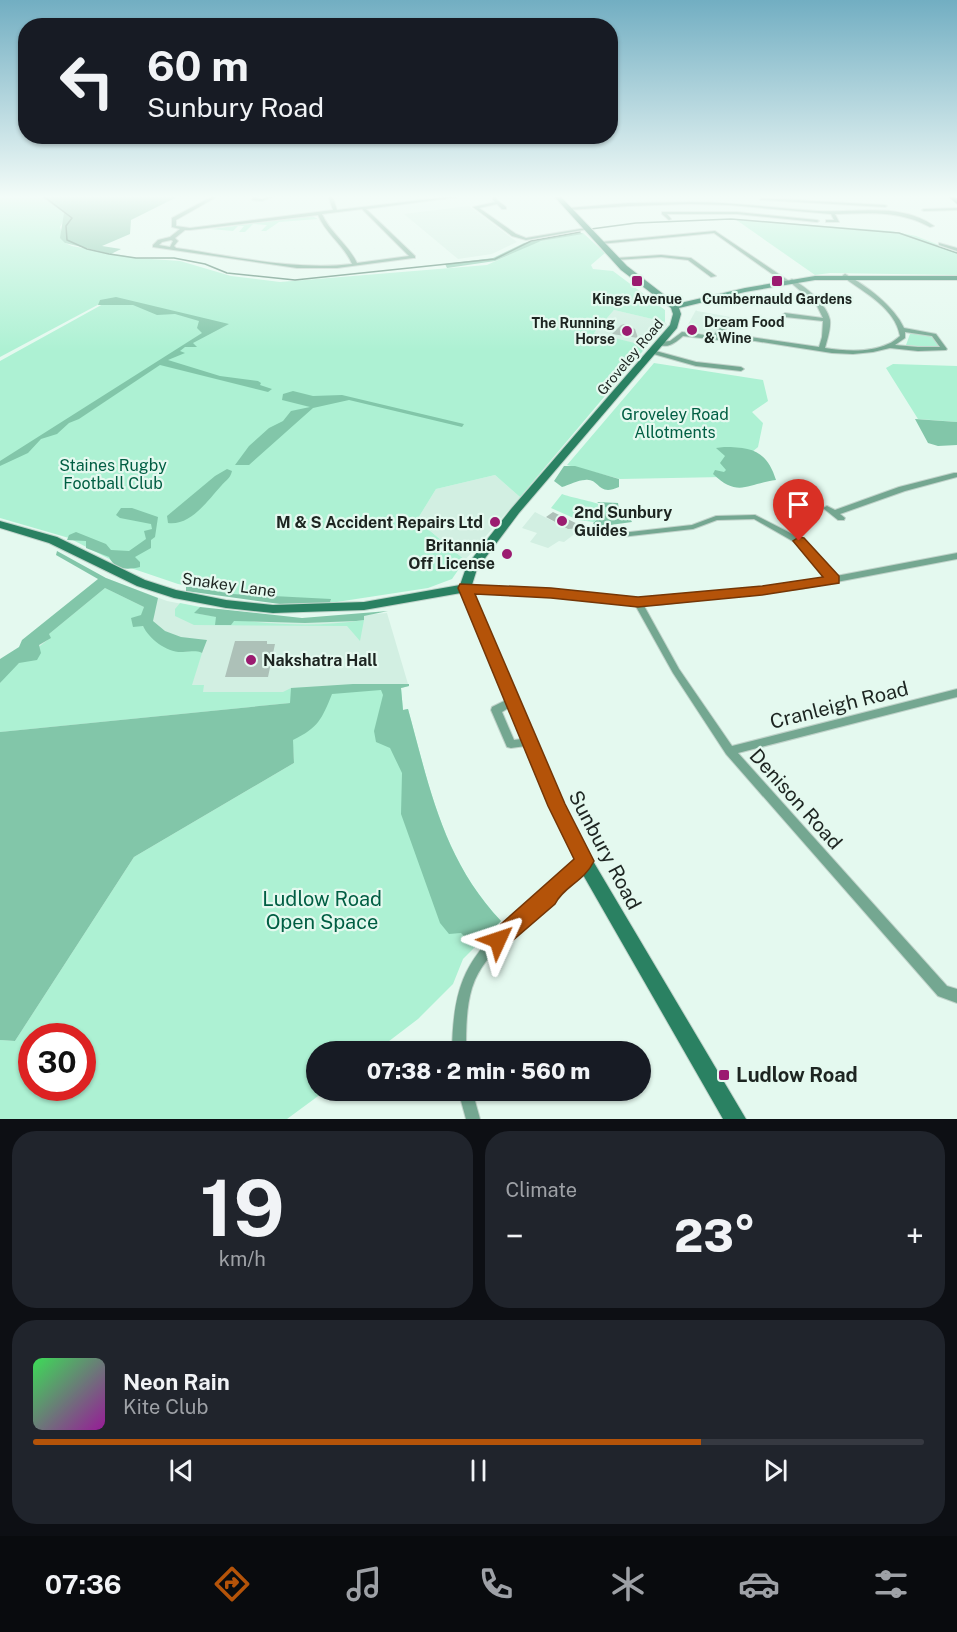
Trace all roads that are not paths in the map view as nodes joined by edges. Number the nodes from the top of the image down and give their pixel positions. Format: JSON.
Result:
{"nodes":[{"id":1,"x":162,"y":247,"type":"edge"},
{"id":2,"x":343,"y":247,"type":"edge"},
{"id":3,"x":406,"y":247,"type":"edge"},
{"id":4,"x":604,"y":247,"type":"edge"},
{"id":5,"x":738,"y":247,"type":"edge"},
{"id":6,"x":174,"y":249,"type":"joint"},
{"id":7,"x":616,"y":259,"type":"junction"},
{"id":8,"x":355,"y":265,"type":"junction"},
{"id":9,"x":712,"y":276,"type":"dead end"},
{"id":10,"x":845,"y":276,"type":"junction"},
{"id":11,"x":957,"y":278,"type":"edge"},
{"id":12,"x":789,"y":281,"type":"junction"},
{"id":13,"x":675,"y":307,"type":"junction"},
{"id":14,"x":785,"y":315,"type":"dead end"},
{"id":15,"x":730,"y":320,"type":"dead end"},
{"id":16,"x":827,"y":320,"type":"junction"},
{"id":17,"x":903,"y":330,"type":"junction"},
{"id":18,"x":715,"y":338,"type":"junction"},
{"id":19,"x":660,"y":344,"type":"junction"},
{"id":20,"x":887,"y":346,"type":"junction"},
{"id":21,"x":821,"y":350,"type":"junction"},
{"id":22,"x":652,"y":352,"type":"junction"},
{"id":23,"x":741,"y":369,"type":"dead end"},
{"id":24,"x":957,"y":475,"type":"edge"},
{"id":25,"x":834,"y":513,"type":"dead end"},
{"id":26,"x":0,"y":524,"type":"edge"},
{"id":27,"x":621,"y":535,"type":"dead end"},
{"id":28,"x":957,"y":556,"type":"edge"},
{"id":29,"x":834,"y":580,"type":"junction"},
{"id":30,"x":465,"y":588,"type":"junction"},
{"id":31,"x":638,"y":602,"type":"junction"},
{"id":32,"x":957,"y":693,"type":"edge"},
{"id":33,"x":729,"y":751,"type":"junction"},
{"id":34,"x":584,"y":861,"type":"junction"},
{"id":35,"x":956,"y":996,"type":"edge"},
{"id":36,"x":459,"y":1041,"type":"edge"},
{"id":37,"x":468,"y":1101,"type":"edge"},
{"id":38,"x":473,"y":1119,"type":"edge"},
{"id":39,"x":735,"y":1119,"type":"edge"}],
"edges":[{"from":1,"to":6,"type":"street"},
{"from":2,"to":8,"type":"street"},
{"from":3,"to":8,"type":"street"},
{"from":4,"to":7,"type":"street"},
{"from":5,"to":12,"type":"street"},
{"from":6,"to":8,"type":"street"},
{"from":7,"to":9,"type":"street"},
{"from":7,"to":13,"type":"street"},
{"from":10,"to":11,"type":"street","name":"Groveley Road"},
{"from":10,"to":12,"type":"street","name":"Groveley Road"},
{"from":10,"to":17,"type":"street"},
{"from":12,"to":13,"type":"street","name":"Groveley Road"},
{"from":12,"to":16,"type":"street"},
{"from":13,"to":19,"type":"street","name":"Groveley Road"},
{"from":14,"to":16,"type":"street"},
{"from":15,"to":18,"type":"street"},
{"from":16,"to":21,"type":"street"},
{"from":17,"to":20,"type":"street"},
{"from":17,"to":20,"type":"street"},
{"from":18,"to":19,"type":"street"},
{"from":18,"to":21,"type":"street"},
{"from":19,"to":22,"type":"street","name":"Groveley Road"},
{"from":20,"to":21,"type":"street"},
{"from":22,"to":23,"type":"street"},
{"from":22,"to":30,"type":"street","name":"Groveley Road"},
{"from":24,"to":25,"type":"street"},
{"from":26,"to":30,"type":"street","name":"Snakey Lane"},
{"from":27,"to":29,"type":"street"},
{"from":28,"to":29,"type":"street"},
{"from":29,"to":31,"type":"street"},
{"from":30,"to":31,"type":"street"},
{"from":30,"to":34,"type":"street","name":"Sunbury Road"},
{"from":31,"to":33,"type":"street","name":"Denison Road"},
{"from":32,"to":33,"type":"street","name":"Cranleigh Road"},
{"from":33,"to":35,"type":"street","name":"Denison Road"},
{"from":34,"to":36,"type":"street"},
{"from":34,"to":39,"type":"street","name":"Sunbury Road"},
{"from":37,"to":38,"type":"street"}]}
